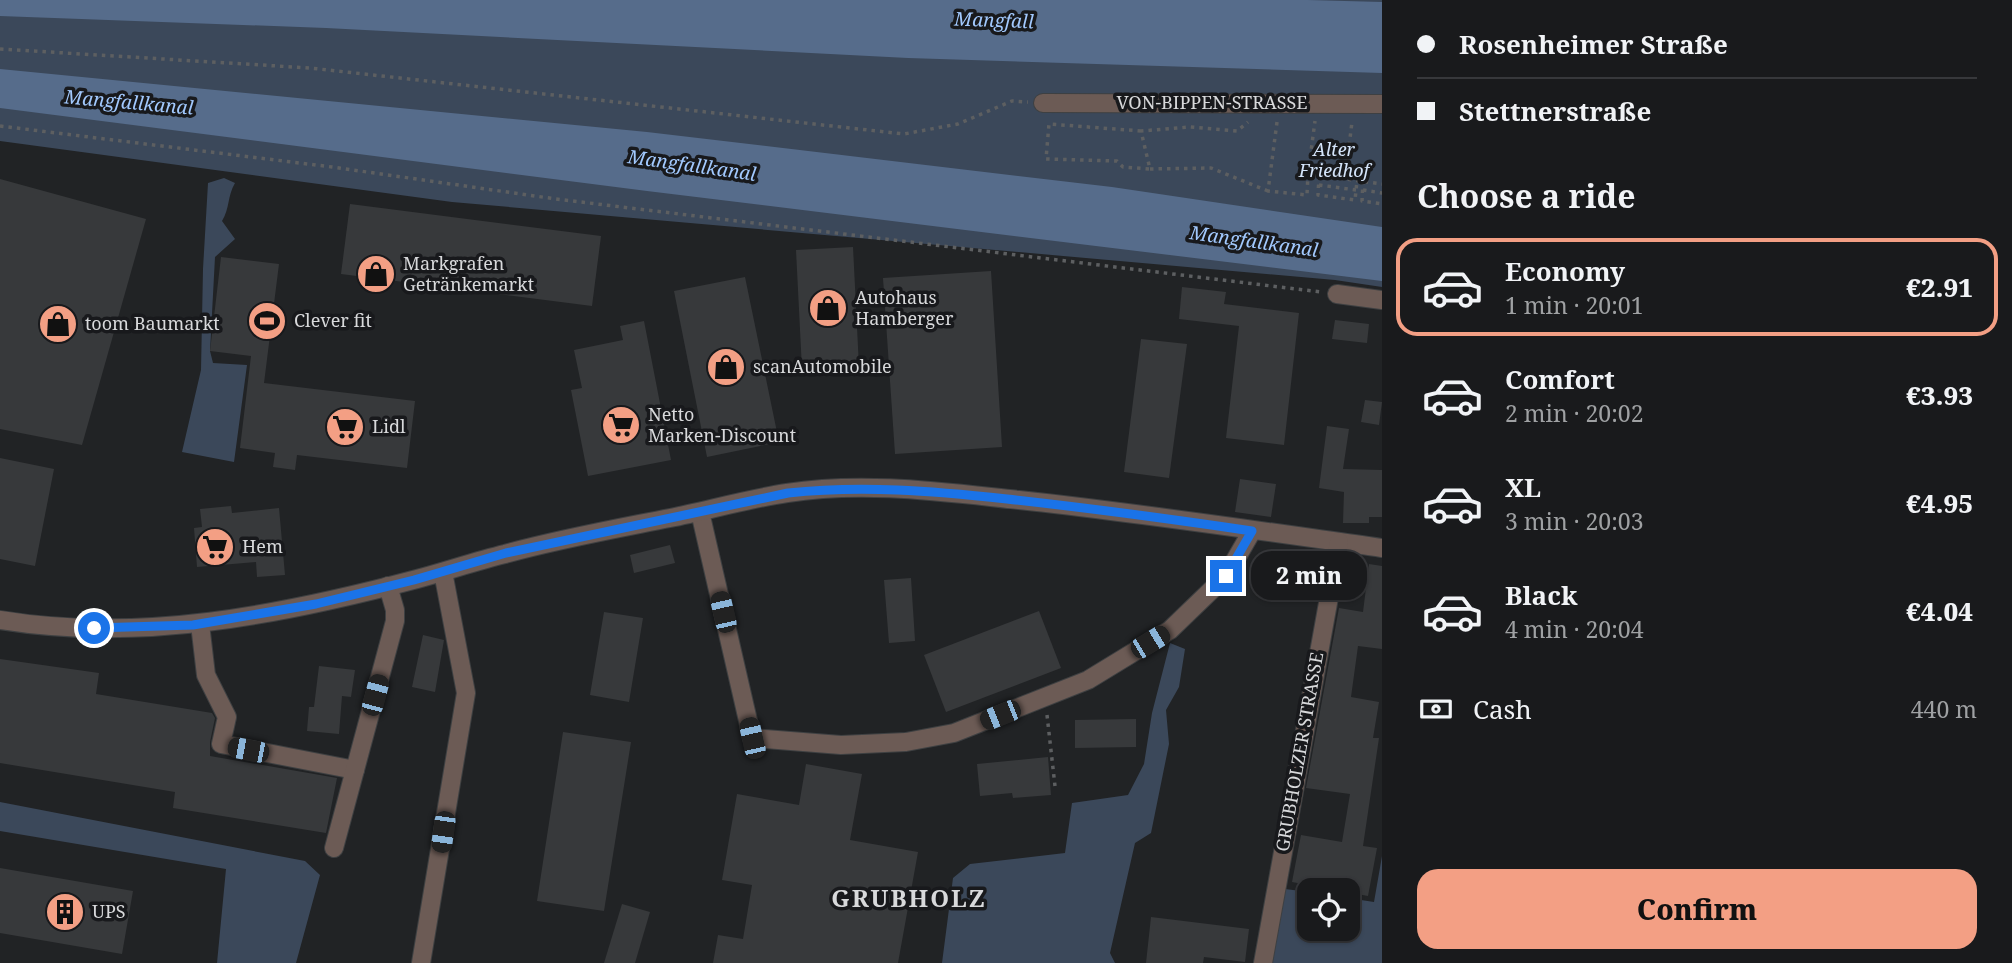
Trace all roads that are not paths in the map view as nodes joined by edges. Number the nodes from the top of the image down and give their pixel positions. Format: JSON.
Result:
{"nodes":[{"id":1,"x":1043,"y":103,"type":"road end"},
{"id":2,"x":1382,"y":104,"type":"edge"},
{"id":3,"x":1337,"y":294,"type":"road end"},
{"id":4,"x":1382,"y":300,"type":"edge"},
{"id":5,"x":700,"y":512,"type":"junction"},
{"id":6,"x":1252,"y":531,"type":"junction"},
{"id":7,"x":1339,"y":542,"type":"junction"},
{"id":8,"x":1382,"y":548,"type":"edge"},
{"id":9,"x":443,"y":572,"type":"junction"},
{"id":10,"x":388,"y":586,"type":"junction"},
{"id":11,"x":0,"y":620,"type":"edge"},
{"id":12,"x":200,"y":624,"type":"junction"},
{"id":13,"x":355,"y":770,"type":"junction"},
{"id":14,"x":334,"y":848,"type":"dead end"},
{"id":15,"x":421,"y":963,"type":"edge"},
{"id":16,"x":1263,"y":963,"type":"edge"}],
"edges":[{"from":1,"to":2,"type":"street","name":"VON-BIPPEN-STRASSE"},
{"from":3,"to":4,"type":"street"},
{"from":5,"to":6,"type":"street"},
{"from":5,"to":6,"type":"street"},
{"from":5,"to":9,"type":"street"},
{"from":6,"to":7,"type":"street"},
{"from":7,"to":8,"type":"street"},
{"from":7,"to":16,"type":"street","name":"GRUBHOLZER STRASSE"},
{"from":9,"to":10,"type":"street"},
{"from":9,"to":15,"type":"street"},
{"from":10,"to":12,"type":"street"},
{"from":10,"to":13,"type":"street"},
{"from":11,"to":12,"type":"street"},
{"from":12,"to":13,"type":"street"},
{"from":13,"to":14,"type":"street"}]}
